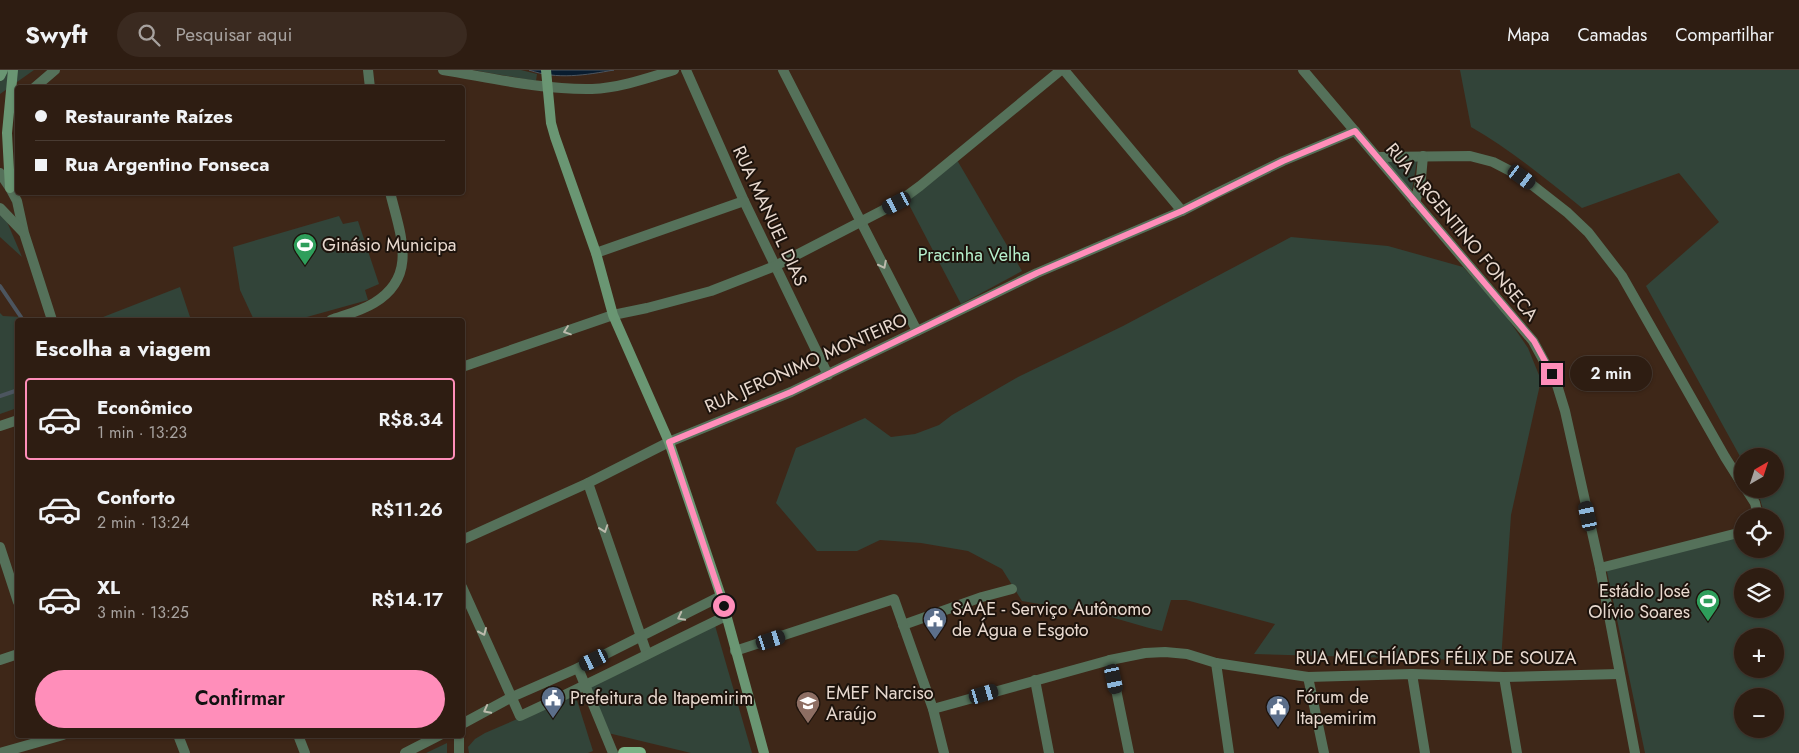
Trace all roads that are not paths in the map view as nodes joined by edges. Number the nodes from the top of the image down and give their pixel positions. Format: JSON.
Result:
{"nodes":[{"id":1,"x":3,"y":70,"type":"edge"},
{"id":2,"x":13,"y":70,"type":"edge"},
{"id":3,"x":55,"y":70,"type":"edge"},
{"id":4,"x":368,"y":70,"type":"edge"},
{"id":5,"x":442,"y":70,"type":"edge"},
{"id":6,"x":674,"y":70,"type":"edge"},
{"id":7,"x":686,"y":70,"type":"edge"},
{"id":8,"x":783,"y":70,"type":"edge"},
{"id":9,"x":1061,"y":70,"type":"edge"},
{"id":10,"x":1064,"y":70,"type":"edge"},
{"id":11,"x":1303,"y":70,"type":"edge"},
{"id":12,"x":0,"y":76,"type":"edge"},
{"id":13,"x":547,"y":78,"type":"edge"},
{"id":14,"x":38,"y":85,"type":"edge"},
{"id":15,"x":370,"y":85,"type":"edge"},
{"id":16,"x":13,"y":104,"type":"edge"},
{"id":17,"x":1355,"y":131,"type":"junction"},
{"id":18,"x":7,"y":132,"type":"junction"},
{"id":19,"x":0,"y":148,"type":"edge"},
{"id":20,"x":1423,"y":156,"type":"junction"},
{"id":21,"x":1377,"y":157,"type":"junction"},
{"id":22,"x":0,"y":174,"type":"edge"},
{"id":23,"x":10,"y":188,"type":"junction"},
{"id":24,"x":391,"y":195,"type":"edge"},
{"id":25,"x":744,"y":201,"type":"junction"},
{"id":26,"x":1415,"y":203,"type":"junction"},
{"id":27,"x":0,"y":208,"type":"edge"},
{"id":28,"x":1182,"y":211,"type":"junction"},
{"id":29,"x":861,"y":222,"type":"junction"},
{"id":30,"x":24,"y":233,"type":"junction"},
{"id":31,"x":596,"y":253,"type":"junction"},
{"id":32,"x":775,"y":266,"type":"junction"},
{"id":33,"x":613,"y":315,"type":"junction"},
{"id":34,"x":51,"y":318,"type":"edge"},
{"id":35,"x":336,"y":318,"type":"edge"},
{"id":36,"x":917,"y":331,"type":"junction"},
{"id":37,"x":465,"y":366,"type":"edge"},
{"id":38,"x":828,"y":375,"type":"junction"},
{"id":39,"x":15,"y":421,"type":"edge"},
{"id":40,"x":0,"y":426,"type":"edge"},
{"id":41,"x":669,"y":442,"type":"junction"},
{"id":42,"x":1734,"y":470,"type":"edge"},
{"id":43,"x":588,"y":483,"type":"junction"},
{"id":44,"x":1734,"y":534,"type":"edge"},
{"id":45,"x":465,"y":539,"type":"edge"},
{"id":46,"x":0,"y":547,"type":"edge"},
{"id":47,"x":1600,"y":568,"type":"junction"},
{"id":48,"x":1012,"y":589,"type":"dead end"},
{"id":49,"x":15,"y":593,"type":"edge"},
{"id":50,"x":465,"y":594,"type":"edge"},
{"id":51,"x":721,"y":596,"type":"junction"},
{"id":52,"x":726,"y":616,"type":"junction"},
{"id":53,"x":904,"y":625,"type":"junction"},
{"id":54,"x":642,"y":637,"type":"junction"},
{"id":55,"x":735,"y":651,"type":"junction"},
{"id":56,"x":647,"y":654,"type":"junction"},
{"id":57,"x":15,"y":655,"type":"edge"},
{"id":58,"x":0,"y":660,"type":"edge"},
{"id":59,"x":1110,"y":660,"type":"junction"},
{"id":60,"x":1216,"y":663,"type":"junction"},
{"id":61,"x":578,"y":668,"type":"junction"},
{"id":62,"x":1412,"y":674,"type":"junction"},
{"id":63,"x":1619,"y":674,"type":"junction"},
{"id":64,"x":1308,"y":677,"type":"junction"},
{"id":65,"x":1504,"y":677,"type":"junction"},
{"id":66,"x":1035,"y":680,"type":"junction"},
{"id":67,"x":586,"y":686,"type":"junction"},
{"id":68,"x":512,"y":697,"type":"junction"},
{"id":69,"x":933,"y":709,"type":"junction"},
{"id":70,"x":465,"y":722,"type":"edge"},
{"id":71,"x":52,"y":738,"type":"edge"},
{"id":72,"x":179,"y":738,"type":"edge"},
{"id":73,"x":299,"y":738,"type":"edge"},
{"id":74,"x":434,"y":738,"type":"edge"},
{"id":75,"x":459,"y":738,"type":"edge"},
{"id":76,"x":0,"y":753,"type":"edge"},
{"id":77,"x":185,"y":753,"type":"edge"},
{"id":78,"x":305,"y":753,"type":"edge"},
{"id":79,"x":405,"y":753,"type":"edge"},
{"id":80,"x":459,"y":753,"type":"edge"},
{"id":81,"x":613,"y":753,"type":"edge"},
{"id":82,"x":624,"y":753,"type":"edge"},
{"id":83,"x":640,"y":753,"type":"edge"},
{"id":84,"x":764,"y":753,"type":"edge"},
{"id":85,"x":944,"y":753,"type":"edge"},
{"id":86,"x":1049,"y":753,"type":"edge"},
{"id":87,"x":1129,"y":753,"type":"edge"},
{"id":88,"x":1229,"y":753,"type":"edge"},
{"id":89,"x":1324,"y":753,"type":"edge"},
{"id":90,"x":1424,"y":753,"type":"edge"},
{"id":91,"x":1517,"y":753,"type":"edge"},
{"id":92,"x":1635,"y":753,"type":"edge"}],
"edges":[{"from":1,"to":12,"type":"main road"},
{"from":2,"to":16,"type":"main road"},
{"from":3,"to":14,"type":"street"},
{"from":4,"to":15,"type":"street"},
{"from":5,"to":13,"type":"street"},
{"from":6,"to":13,"type":"street"},
{"from":7,"to":25,"type":"street","name":"RUA MANUEL DIAS"},
{"from":8,"to":29,"type":"street"},
{"from":9,"to":29,"type":"street"},
{"from":10,"to":28,"type":"street"},
{"from":11,"to":17,"type":"street","name":"RUA ARGENTINO FONSECA"},
{"from":13,"to":31,"type":"main road"},
{"from":16,"to":18,"type":"main road"},
{"from":17,"to":21,"type":"street","name":"RUA ARGENTINO FONSECA"},
{"from":17,"to":28,"type":"street","name":"RUA JERONIMO MONTEIRO"},
{"from":18,"to":19,"type":"main road"},
{"from":18,"to":23,"type":"main road"},
{"from":20,"to":21,"type":"street"},
{"from":20,"to":26,"type":"street"},
{"from":20,"to":42,"type":"street"},
{"from":21,"to":26,"type":"street","name":"RUA ARGENTINO FONSECA"},
{"from":22,"to":23,"type":"street"},
{"from":23,"to":30,"type":"street"},
{"from":24,"to":35,"type":"street"},
{"from":25,"to":31,"type":"street"},
{"from":25,"to":32,"type":"street","name":"RUA MANUEL DIAS"},
{"from":26,"to":47,"type":"street","name":"RUA ARGENTINO FONSECA"},
{"from":27,"to":30,"type":"street"},
{"from":28,"to":36,"type":"street","name":"RUA JERONIMO MONTEIRO"},
{"from":29,"to":32,"type":"street"},
{"from":29,"to":36,"type":"street","one_way":true},
{"from":30,"to":34,"type":"street"},
{"from":31,"to":33,"type":"main road"},
{"from":32,"to":33,"type":"street"},
{"from":32,"to":38,"type":"street","name":"RUA MANUEL DIAS"},
{"from":33,"to":37,"type":"street","one_way":true},
{"from":33,"to":41,"type":"main road"},
{"from":36,"to":38,"type":"street","name":"RUA JERONIMO MONTEIRO"},
{"from":38,"to":41,"type":"street","name":"RUA JERONIMO MONTEIRO"},
{"from":39,"to":40,"type":"street"},
{"from":41,"to":43,"type":"street","name":"RUA JERONIMO MONTEIRO"},
{"from":41,"to":51,"type":"main road"},
{"from":43,"to":45,"type":"street","name":"RUA JERONIMO MONTEIRO"},
{"from":43,"to":54,"type":"street","one_way":true},
{"from":44,"to":47,"type":"street"},
{"from":46,"to":49,"type":"street"},
{"from":47,"to":63,"type":"street","name":"RUA ARGENTINO FONSECA"},
{"from":48,"to":53,"type":"street"},
{"from":50,"to":68,"type":"street","one_way":true},
{"from":51,"to":52,"type":"main road"},
{"from":51,"to":54,"type":"street","one_way":true},
{"from":52,"to":55,"type":"main road"},
{"from":52,"to":56,"type":"street"},
{"from":53,"to":55,"type":"street"},
{"from":53,"to":69,"type":"street"},
{"from":54,"to":56,"type":"street"},
{"from":54,"to":61,"type":"street"},
{"from":55,"to":84,"type":"main road"},
{"from":56,"to":67,"type":"street"},
{"from":57,"to":58,"type":"street"},
{"from":59,"to":60,"type":"street","name":"RUA MELCHÍADES FÉLIX DE SOUZA"},
{"from":59,"to":66,"type":"street","name":"RUA MELCHÍADES FÉLIX DE SOUZA"},
{"from":59,"to":87,"type":"street"},
{"from":60,"to":64,"type":"street","name":"RUA MELCHÍADES FÉLIX DE SOUZA"},
{"from":60,"to":88,"type":"street"},
{"from":61,"to":67,"type":"street"},
{"from":61,"to":68,"type":"street"},
{"from":62,"to":64,"type":"street","name":"RUA MELCHÍADES FÉLIX DE SOUZA"},
{"from":62,"to":65,"type":"street","name":"RUA MELCHÍADES FÉLIX DE SOUZA"},
{"from":62,"to":90,"type":"street"},
{"from":63,"to":65,"type":"street","name":"RUA MELCHÍADES FÉLIX DE SOUZA"},
{"from":63,"to":92,"type":"street","name":"RUA ARGENTINO FONSECA"},
{"from":64,"to":89,"type":"street"},
{"from":65,"to":91,"type":"street"},
{"from":66,"to":69,"type":"street","name":"RUA MELCHÍADES FÉLIX DE SOUZA"},
{"from":66,"to":86,"type":"street"},
{"from":67,"to":68,"type":"street"},
{"from":67,"to":81,"type":"street"},
{"from":68,"to":70,"type":"street","one_way":true},
{"from":69,"to":85,"type":"street"},
{"from":71,"to":76,"type":"street"},
{"from":72,"to":77,"type":"street"},
{"from":73,"to":78,"type":"street"},
{"from":74,"to":79,"type":"street"},
{"from":75,"to":80,"type":"street"},
{"from":82,"to":83,"type":"main road"}]}
